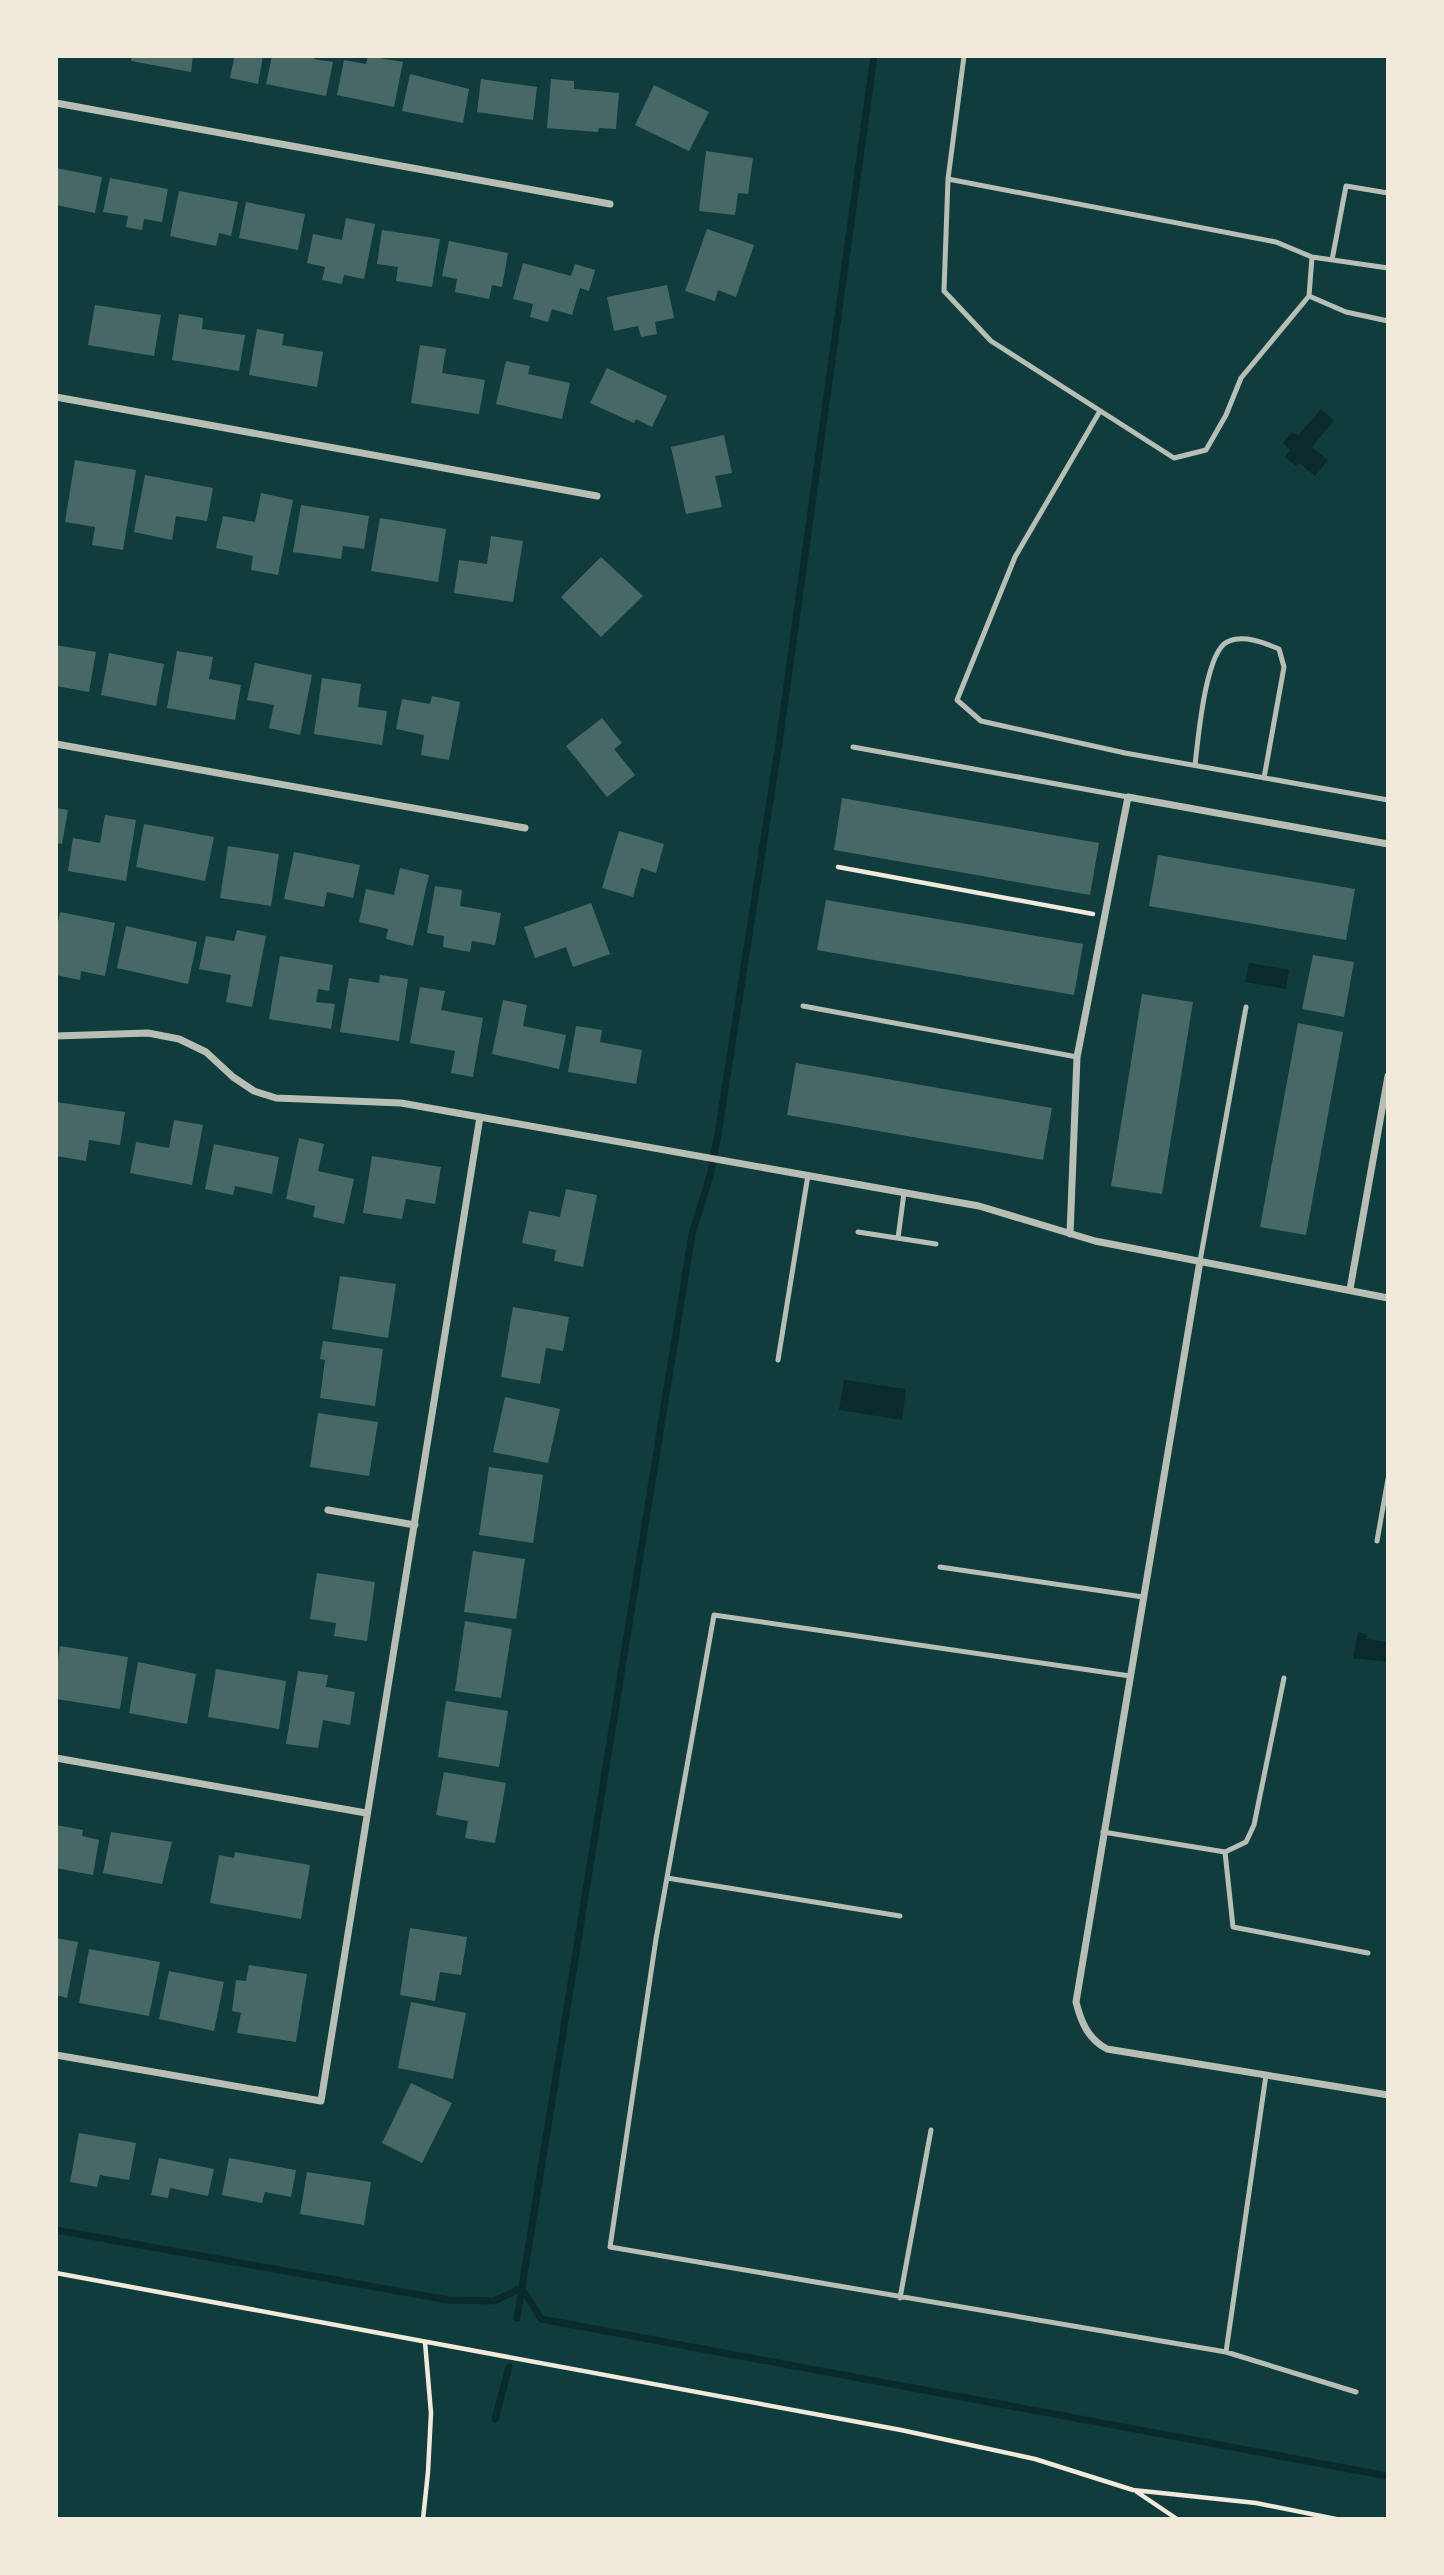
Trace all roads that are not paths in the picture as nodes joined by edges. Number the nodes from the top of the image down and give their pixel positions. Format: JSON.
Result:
{"nodes":[{"id":1,"x":964,"y":56,"type":"edge"},
{"id":2,"x":56,"y":103,"type":"edge"},
{"id":3,"x":948,"y":179,"type":"junction"},
{"id":4,"x":1388,"y":193,"type":"edge"},
{"id":5,"x":610,"y":204,"type":"dead end"},
{"id":6,"x":1312,"y":257,"type":"junction"},
{"id":7,"x":1332,"y":260,"type":"junction"},
{"id":8,"x":1388,"y":268,"type":"edge"},
{"id":9,"x":1309,"y":296,"type":"junction"},
{"id":10,"x":1388,"y":321,"type":"edge"},
{"id":11,"x":56,"y":397,"type":"edge"},
{"id":12,"x":1100,"y":411,"type":"junction"},
{"id":13,"x":597,"y":496,"type":"dead end"},
{"id":14,"x":56,"y":744,"type":"edge"},
{"id":15,"x":853,"y":747,"type":"dead end"},
{"id":16,"x":1195,"y":765,"type":"junction"},
{"id":17,"x":1264,"y":778,"type":"junction"},
{"id":18,"x":1128,"y":797,"type":"junction"},
{"id":19,"x":1388,"y":800,"type":"edge"},
{"id":20,"x":525,"y":828,"type":"dead end"},
{"id":21,"x":1388,"y":844,"type":"edge"},
{"id":22,"x":803,"y":1006,"type":"dead end"},
{"id":23,"x":1246,"y":1007,"type":"dead end"},
{"id":24,"x":56,"y":1036,"type":"edge"},
{"id":25,"x":1077,"y":1057,"type":"junction"},
{"id":26,"x":1388,"y":1076,"type":"edge"},
{"id":27,"x":480,"y":1117,"type":"junction"},
{"id":28,"x":1384,"y":1122,"type":"edge"},
{"id":29,"x":808,"y":1175,"type":"junction"},
{"id":30,"x":904,"y":1193,"type":"junction"},
{"id":31,"x":858,"y":1231,"type":"dead end"},
{"id":32,"x":1070,"y":1234,"type":"junction"},
{"id":33,"x":898,"y":1238,"type":"junction"},
{"id":34,"x":936,"y":1244,"type":"dead end"},
{"id":35,"x":1200,"y":1261,"type":"junction"},
{"id":36,"x":1350,"y":1289,"type":"junction"},
{"id":37,"x":1388,"y":1298,"type":"edge"},
{"id":38,"x":778,"y":1360,"type":"dead end"},
{"id":39,"x":1388,"y":1479,"type":"edge"},
{"id":40,"x":328,"y":1510,"type":"dead end"},
{"id":41,"x":415,"y":1525,"type":"junction"},
{"id":42,"x":1377,"y":1541,"type":"dead end"},
{"id":43,"x":940,"y":1567,"type":"dead end"},
{"id":44,"x":1143,"y":1597,"type":"junction"},
{"id":45,"x":1130,"y":1676,"type":"junction"},
{"id":46,"x":1284,"y":1678,"type":"dead end"},
{"id":47,"x":56,"y":1758,"type":"edge"},
{"id":48,"x":366,"y":1813,"type":"junction"},
{"id":49,"x":1103,"y":1832,"type":"junction"},
{"id":50,"x":1225,"y":1852,"type":"junction"},
{"id":51,"x":667,"y":1878,"type":"junction"},
{"id":52,"x":900,"y":1916,"type":"dead end"},
{"id":53,"x":1368,"y":1953,"type":"dead end"},
{"id":54,"x":56,"y":2055,"type":"edge"},
{"id":55,"x":1266,"y":2075,"type":"junction"},
{"id":56,"x":1388,"y":2095,"type":"edge"},
{"id":57,"x":931,"y":2130,"type":"dead end"},
{"id":58,"x":900,"y":2298,"type":"junction"},
{"id":59,"x":1226,"y":2352,"type":"junction"},
{"id":60,"x":1356,"y":2392,"type":"dead end"}],
"edges":[{"from":1,"to":3,"type":"lane"},
{"from":2,"to":5,"type":"street"},
{"from":3,"to":6,"type":"lane"},
{"from":3,"to":12,"type":"lane"},
{"from":4,"to":7,"type":"lane"},
{"from":6,"to":7,"type":"lane"},
{"from":6,"to":9,"type":"lane"},
{"from":7,"to":8,"type":"lane"},
{"from":9,"to":10,"type":"lane"},
{"from":9,"to":12,"type":"lane"},
{"from":11,"to":13,"type":"street"},
{"from":12,"to":16,"type":"lane"},
{"from":14,"to":20,"type":"street"},
{"from":15,"to":18,"type":"lane"},
{"from":16,"to":17,"type":"lane"},
{"from":16,"to":17,"type":"lane"},
{"from":17,"to":19,"type":"lane"},
{"from":18,"to":21,"type":"street"},
{"from":18,"to":25,"type":"street"},
{"from":22,"to":25,"type":"lane"},
{"from":23,"to":35,"type":"lane"},
{"from":24,"to":27,"type":"street"},
{"from":25,"to":32,"type":"street"},
{"from":26,"to":28,"type":"street"},
{"from":27,"to":29,"type":"street"},
{"from":27,"to":41,"type":"street"},
{"from":28,"to":36,"type":"street"},
{"from":29,"to":30,"type":"street"},
{"from":29,"to":38,"type":"lane"},
{"from":30,"to":32,"type":"street"},
{"from":30,"to":33,"type":"lane"},
{"from":31,"to":33,"type":"lane"},
{"from":32,"to":35,"type":"street"},
{"from":33,"to":34,"type":"lane"},
{"from":35,"to":36,"type":"street"},
{"from":35,"to":44,"type":"street"},
{"from":36,"to":37,"type":"street"},
{"from":39,"to":42,"type":"lane"},
{"from":40,"to":41,"type":"street"},
{"from":41,"to":48,"type":"street"},
{"from":43,"to":44,"type":"lane"},
{"from":44,"to":45,"type":"street"},
{"from":45,"to":49,"type":"street"},
{"from":45,"to":51,"type":"lane"},
{"from":46,"to":50,"type":"lane"},
{"from":47,"to":48,"type":"street"},
{"from":48,"to":54,"type":"street"},
{"from":49,"to":50,"type":"lane"},
{"from":49,"to":55,"type":"street"},
{"from":50,"to":53,"type":"lane"},
{"from":51,"to":52,"type":"lane"},
{"from":51,"to":58,"type":"lane"},
{"from":55,"to":56,"type":"street"},
{"from":55,"to":59,"type":"lane"},
{"from":57,"to":58,"type":"lane"},
{"from":58,"to":59,"type":"lane"},
{"from":59,"to":60,"type":"lane"}]}
